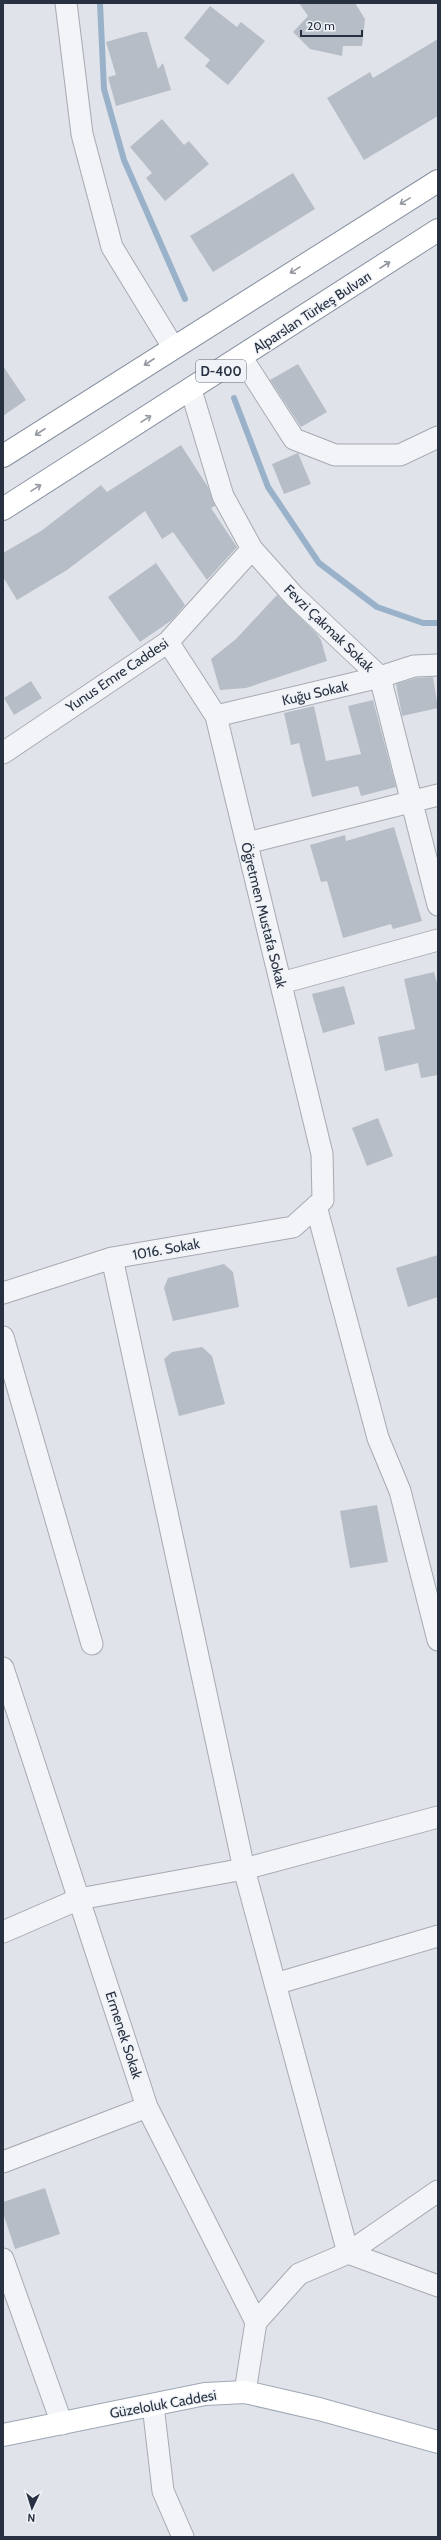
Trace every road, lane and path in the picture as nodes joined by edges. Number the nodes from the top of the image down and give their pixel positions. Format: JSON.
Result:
{"nodes":[{"id":1,"x":66,"y":3,"type":"edge"},
{"id":2,"x":438,"y":181,"type":"edge"},
{"id":3,"x":438,"y":230,"type":"edge"},
{"id":4,"x":173,"y":347,"type":"junction"},
{"id":5,"x":242,"y":358,"type":"junction"},
{"id":6,"x":191,"y":390,"type":"junction"},
{"id":7,"x":438,"y":437,"type":"edge"},
{"id":8,"x":3,"y":456,"type":"edge"},
{"id":9,"x":3,"y":509,"type":"edge"},
{"id":10,"x":252,"y":549,"type":"junction"},
{"id":11,"x":168,"y":642,"type":"junction"},
{"id":12,"x":438,"y":665,"type":"edge"},
{"id":13,"x":380,"y":677,"type":"junction"},
{"id":14,"x":216,"y":716,"type":"junction"},
{"id":15,"x":3,"y":752,"type":"edge"},
{"id":16,"x":438,"y":795,"type":"edge"},
{"id":17,"x":411,"y":801,"type":"junction"},
{"id":18,"x":247,"y":843,"type":"junction"},
{"id":19,"x":438,"y":905,"type":"edge"},
{"id":20,"x":438,"y":940,"type":"edge"},
{"id":21,"x":281,"y":983,"type":"junction"},
{"id":22,"x":319,"y":1203,"type":"junction"},
{"id":23,"x":112,"y":1258,"type":"junction"},
{"id":24,"x":3,"y":1293,"type":"edge"},
{"id":25,"x":3,"y":1337,"type":"edge"},
{"id":26,"x":438,"y":1640,"type":"edge"},
{"id":27,"x":92,"y":1644,"type":"dead end"},
{"id":28,"x":3,"y":1668,"type":"edge"},
{"id":29,"x":438,"y":1817,"type":"edge"},
{"id":30,"x":244,"y":1869,"type":"junction"},
{"id":31,"x":79,"y":1899,"type":"junction"},
{"id":32,"x":3,"y":1932,"type":"edge"},
{"id":33,"x":438,"y":1936,"type":"edge"},
{"id":34,"x":275,"y":1984,"type":"junction"},
{"id":35,"x":147,"y":2107,"type":"junction"},
{"id":36,"x":3,"y":2162,"type":"edge"},
{"id":37,"x":438,"y":2191,"type":"edge"},
{"id":38,"x":348,"y":2253,"type":"junction"},
{"id":39,"x":3,"y":2258,"type":"edge"},
{"id":40,"x":438,"y":2286,"type":"edge"},
{"id":41,"x":256,"y":2322,"type":"junction"},
{"id":42,"x":245,"y":2392,"type":"junction"},
{"id":43,"x":153,"y":2405,"type":"junction"},
{"id":44,"x":62,"y":2424,"type":"junction"},
{"id":45,"x":3,"y":2435,"type":"edge"},
{"id":46,"x":438,"y":2442,"type":"edge"},
{"id":47,"x":183,"y":2537,"type":"edge"}],
"edges":[{"from":1,"to":4,"type":"street"},
{"from":2,"to":4,"type":"main road","one_way":true},
{"from":5,"to":3,"type":"main road","name":"Alparslan Türkeş Bulvarı","number":"D-400","one_way":true},
{"from":4,"to":8,"type":"main road","one_way":true},
{"from":5,"to":6,"type":"main road","name":"Alparslan Türkeş Bulvarı","number":"D-400"},
{"from":5,"to":7,"type":"street"},
{"from":9,"to":6,"type":"main road","name":"Alparslan Türkeş Bulvarı","number":"D-400","one_way":true},
{"from":6,"to":10,"type":"street","name":"Fevzi Çakmak Sokak"},
{"from":10,"to":11,"type":"street","name":"Yunus Emre Caddesi"},
{"from":10,"to":13,"type":"street","name":"Fevzi Çakmak Sokak"},
{"from":11,"to":14,"type":"street","name":"Öğretmen Mustafa Sokak"},
{"from":11,"to":15,"type":"street","name":"Yunus Emre Caddesi"},
{"from":12,"to":13,"type":"street","name":"Kuğu Sokak"},
{"from":13,"to":14,"type":"street","name":"Kuğu Sokak"},
{"from":13,"to":17,"type":"street","name":"Fevzi Çakmak Sokak"},
{"from":14,"to":18,"type":"street","name":"Öğretmen Mustafa Sokak"},
{"from":16,"to":17,"type":"street"},
{"from":17,"to":18,"type":"street"},
{"from":17,"to":19,"type":"street","name":"Fevzi Çakmak Sokak"},
{"from":18,"to":21,"type":"street","name":"Öğretmen Mustafa Sokak"},
{"from":20,"to":21,"type":"street"},
{"from":21,"to":22,"type":"street","name":"Öğretmen Mustafa Sokak"},
{"from":22,"to":23,"type":"street","name":"1016. Sokak"},
{"from":22,"to":26,"type":"street","name":"Öğretmen Mustafa Sokak"},
{"from":23,"to":24,"type":"street","name":"1016. Sokak"},
{"from":23,"to":30,"type":"street"},
{"from":25,"to":27,"type":"street"},
{"from":28,"to":31,"type":"street","name":"Ermenek Sokak"},
{"from":29,"to":30,"type":"street"},
{"from":30,"to":31,"type":"street"},
{"from":30,"to":34,"type":"street"},
{"from":31,"to":32,"type":"street"},
{"from":31,"to":35,"type":"street","name":"Ermenek Sokak"},
{"from":33,"to":34,"type":"street"},
{"from":34,"to":38,"type":"street"},
{"from":35,"to":36,"type":"street"},
{"from":35,"to":41,"type":"street","name":"Ermenek Sokak"},
{"from":37,"to":38,"type":"street"},
{"from":38,"to":40,"type":"street"},
{"from":38,"to":41,"type":"street"},
{"from":39,"to":44,"type":"street"},
{"from":41,"to":42,"type":"street"},
{"from":42,"to":43,"type":"main road","name":"Güzeloluk Caddesi"},
{"from":42,"to":46,"type":"main road","name":"Güzeloluk Caddesi"},
{"from":43,"to":44,"type":"main road","name":"Güzeloluk Caddesi"},
{"from":43,"to":47,"type":"street"},
{"from":44,"to":45,"type":"main road","name":"Güzeloluk Caddesi"}]}
